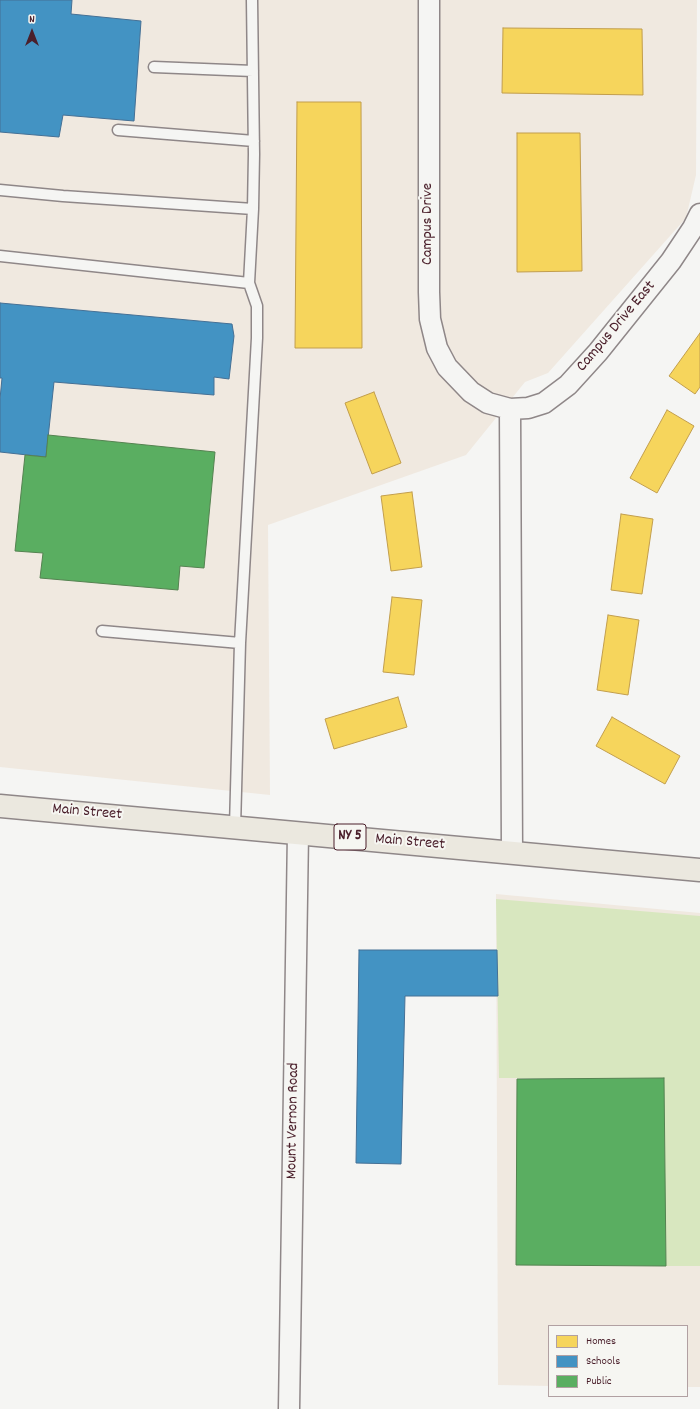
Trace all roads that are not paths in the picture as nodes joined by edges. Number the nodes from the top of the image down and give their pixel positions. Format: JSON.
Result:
{"nodes":[{"id":1,"x":252,"y":0,"type":"edge"},
{"id":2,"x":429,"y":0,"type":"edge"},
{"id":3,"x":154,"y":67,"type":"dead end"},
{"id":4,"x":253,"y":71,"type":"junction"},
{"id":5,"x":118,"y":130,"type":"dead end"},
{"id":6,"x":254,"y":141,"type":"junction"},
{"id":7,"x":0,"y":190,"type":"edge"},
{"id":8,"x":253,"y":209,"type":"junction"},
{"id":9,"x":700,"y":214,"type":"edge"},
{"id":10,"x":0,"y":256,"type":"edge"},
{"id":11,"x":249,"y":283,"type":"junction"},
{"id":12,"x":510,"y":408,"type":"junction"},
{"id":13,"x":102,"y":631,"type":"dead end"},
{"id":14,"x":240,"y":643,"type":"junction"},
{"id":15,"x":0,"y":806,"type":"edge"},
{"id":16,"x":235,"y":827,"type":"junction"},
{"id":17,"x":298,"y":832,"type":"junction"},
{"id":18,"x":512,"y":852,"type":"junction"},
{"id":19,"x":700,"y":870,"type":"edge"},
{"id":20,"x":289,"y":1409,"type":"edge"}],
"edges":[{"from":1,"to":4,"type":"lane"},
{"from":2,"to":12,"type":"street","name":"Campus Drive"},
{"from":3,"to":4,"type":"lane"},
{"from":4,"to":6,"type":"lane"},
{"from":5,"to":6,"type":"lane"},
{"from":6,"to":8,"type":"lane"},
{"from":7,"to":8,"type":"lane"},
{"from":8,"to":11,"type":"lane"},
{"from":9,"to":12,"type":"street","name":"Campus Drive East"},
{"from":10,"to":11,"type":"lane"},
{"from":11,"to":14,"type":"lane"},
{"from":12,"to":18,"type":"street"},
{"from":13,"to":14,"type":"lane"},
{"from":14,"to":16,"type":"lane"},
{"from":15,"to":16,"type":"main road","name":"Main Street","number":"NY 5"},
{"from":16,"to":17,"type":"main road","name":"Main Street","number":"NY 5"},
{"from":17,"to":18,"type":"main road","name":"Main Street","number":"NY 5"},
{"from":17,"to":20,"type":"street","name":"Mount Vernon Road"},
{"from":18,"to":19,"type":"main road","name":"Main Street","number":"NY 5"}]}
